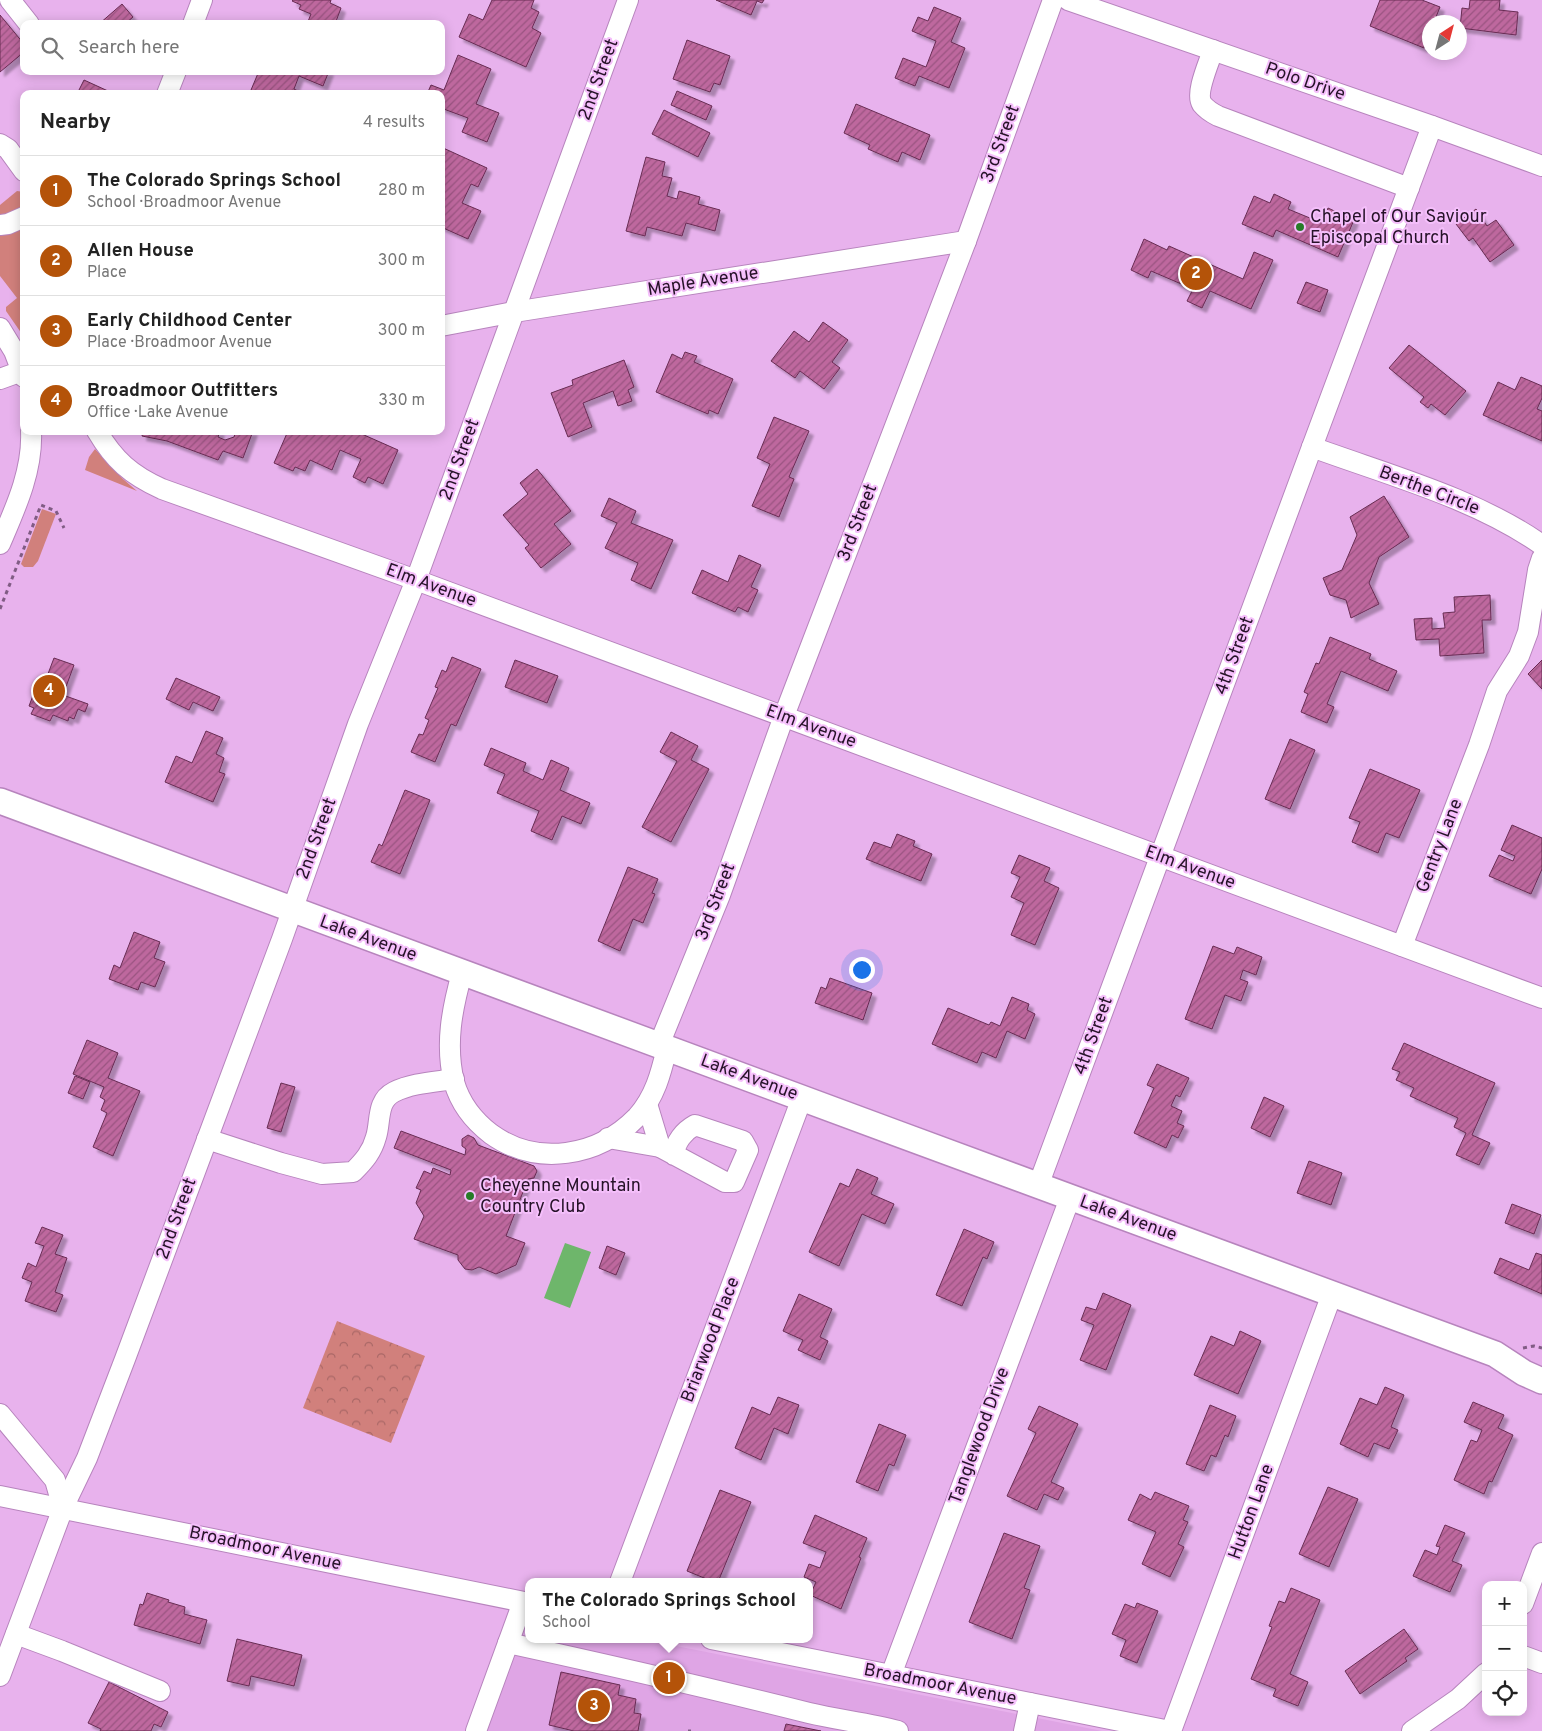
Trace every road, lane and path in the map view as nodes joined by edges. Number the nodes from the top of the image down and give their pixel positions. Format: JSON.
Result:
{"nodes":[{"id":1,"x":10,"y":0,"type":"edge"},
{"id":2,"x":202,"y":0,"type":"edge"},
{"id":3,"x":628,"y":0,"type":"edge"},
{"id":4,"x":1053,"y":0,"type":"edge"},
{"id":5,"x":1068,"y":0,"type":"edge"},
{"id":6,"x":26,"y":20,"type":"edge"},
{"id":7,"x":194,"y":20,"type":"edge"},
{"id":8,"x":1213,"y":50,"type":"junction"},
{"id":9,"x":174,"y":75,"type":"edge"},
{"id":10,"x":169,"y":90,"type":"edge"},
{"id":11,"x":1432,"y":126,"type":"junction"},
{"id":12,"x":0,"y":144,"type":"edge"},
{"id":13,"x":20,"y":166,"type":"edge"},
{"id":14,"x":1542,"y":166,"type":"edge"},
{"id":15,"x":1409,"y":188,"type":"junction"},
{"id":16,"x":20,"y":219,"type":"edge"},
{"id":17,"x":0,"y":225,"type":"edge"},
{"id":18,"x":966,"y":241,"type":"junction"},
{"id":19,"x":514,"y":312,"type":"junction"},
{"id":20,"x":445,"y":325,"type":"edge"},
{"id":21,"x":0,"y":328,"type":"edge"},
{"id":22,"x":20,"y":366,"type":"edge"},
{"id":23,"x":20,"y":375,"type":"edge"},
{"id":24,"x":0,"y":379,"type":"edge"},
{"id":25,"x":31,"y":435,"type":"edge"},
{"id":26,"x":100,"y":435,"type":"edge"},
{"id":27,"x":1312,"y":447,"type":"junction"},
{"id":28,"x":64,"y":528,"type":"dead end"},
{"id":29,"x":0,"y":544,"type":"edge"},
{"id":30,"x":1542,"y":545,"type":"edge"},
{"id":31,"x":1542,"y":558,"type":"edge"},
{"id":32,"x":416,"y":580,"type":"junction"},
{"id":33,"x":0,"y":609,"type":"edge"},
{"id":34,"x":784,"y":716,"type":"junction"},
{"id":35,"x":0,"y":801,"type":"edge"},
{"id":36,"x":1161,"y":857,"type":"junction"},
{"id":37,"x":291,"y":911,"type":"junction"},
{"id":38,"x":1402,"y":946,"type":"junction"},
{"id":39,"x":462,"y":973,"type":"junction"},
{"id":40,"x":1542,"y":998,"type":"edge"},
{"id":41,"x":663,"y":1046,"type":"junction"},
{"id":42,"x":454,"y":1079,"type":"junction"},
{"id":43,"x":802,"y":1098,"type":"junction"},
{"id":44,"x":647,"y":1104,"type":"junction"},
{"id":45,"x":608,"y":1138,"type":"junction"},
{"id":46,"x":208,"y":1139,"type":"junction"},
{"id":47,"x":1038,"y":1186,"type":"junction"},
{"id":48,"x":1070,"y":1198,"type":"junction"},
{"id":49,"x":1332,"y":1294,"type":"junction"},
{"id":50,"x":1542,"y":1348,"type":"edge"},
{"id":51,"x":1538,"y":1355,"type":"edge"},
{"id":52,"x":1497,"y":1356,"type":"junction"},
{"id":53,"x":1542,"y":1382,"type":"edge"},
{"id":54,"x":0,"y":1414,"type":"edge"},
{"id":55,"x":0,"y":1496,"type":"edge"},
{"id":56,"x":63,"y":1508,"type":"junction"},
{"id":57,"x":1542,"y":1552,"type":"edge"},
{"id":58,"x":622,"y":1578,"type":"edge"},
{"id":59,"x":1527,"y":1593,"type":"edge"},
{"id":60,"x":525,"y":1603,"type":"edge"},
{"id":61,"x":525,"y":1605,"type":"edge"},
{"id":62,"x":16,"y":1634,"type":"junction"},
{"id":63,"x":508,"y":1642,"type":"junction"},
{"id":64,"x":731,"y":1643,"type":"edge"},
{"id":65,"x":1527,"y":1657,"type":"edge"},
{"id":66,"x":1542,"y":1663,"type":"edge"},
{"id":67,"x":891,"y":1675,"type":"junction"},
{"id":68,"x":0,"y":1676,"type":"edge"},
{"id":69,"x":1482,"y":1677,"type":"edge"},
{"id":70,"x":160,"y":1690,"type":"dead end"},
{"id":71,"x":1030,"y":1703,"type":"junction"},
{"id":72,"x":476,"y":1731,"type":"edge"},
{"id":73,"x":898,"y":1731,"type":"edge"},
{"id":74,"x":1024,"y":1731,"type":"edge"},
{"id":75,"x":1171,"y":1731,"type":"edge"},
{"id":76,"x":1412,"y":1731,"type":"edge"}],
"edges":[{"from":1,"to":6,"type":"street"},
{"from":2,"to":7,"type":"street"},
{"from":3,"to":19,"type":"street","name":"2nd Street"},
{"from":4,"to":18,"type":"street","name":"3rd Street"},
{"from":5,"to":8,"type":"street","name":"Polo Drive"},
{"from":8,"to":11,"type":"street","name":"Polo Drive"},
{"from":8,"to":15,"type":"street"},
{"from":9,"to":10,"type":"street"},
{"from":11,"to":14,"type":"street","name":"Polo Drive"},
{"from":11,"to":15,"type":"street","name":"4th Street"},
{"from":12,"to":13,"type":"street"},
{"from":15,"to":27,"type":"street","name":"4th Street"},
{"from":16,"to":17,"type":"street"},
{"from":18,"to":19,"type":"street","name":"Maple Avenue"},
{"from":18,"to":34,"type":"street","name":"3rd Street"},
{"from":19,"to":20,"type":"street","name":"Maple Avenue"},
{"from":19,"to":32,"type":"street","name":"2nd Street"},
{"from":21,"to":22,"type":"street"},
{"from":23,"to":24,"type":"street"},
{"from":25,"to":29,"type":"street"},
{"from":26,"to":32,"type":"street","name":"Elm Avenue"},
{"from":27,"to":30,"type":"street","name":"Berthe Circle"},
{"from":27,"to":36,"type":"street","name":"4th Street"},
{"from":28,"to":33,"type":"path"},
{"from":31,"to":38,"type":"street","name":"Gentry Lane"},
{"from":32,"to":34,"type":"street","name":"Elm Avenue"},
{"from":32,"to":37,"type":"street","name":"2nd Street"},
{"from":34,"to":36,"type":"street","name":"Elm Avenue"},
{"from":34,"to":41,"type":"street","name":"3rd Street"},
{"from":35,"to":37,"type":"main road","name":"Lake Avenue"},
{"from":36,"to":38,"type":"street","name":"Elm Avenue"},
{"from":36,"to":47,"type":"street","name":"4th Street"},
{"from":37,"to":39,"type":"main road","name":"Lake Avenue"},
{"from":37,"to":46,"type":"street","name":"2nd Street"},
{"from":38,"to":40,"type":"street","name":"Elm Avenue"},
{"from":39,"to":41,"type":"main road","name":"Lake Avenue"},
{"from":39,"to":42,"type":"street","name":"3rd Street"},
{"from":41,"to":43,"type":"main road","name":"Lake Avenue"},
{"from":41,"to":44,"type":"street","name":"3rd Street"},
{"from":42,"to":45,"type":"street","name":"3rd Street"},
{"from":42,"to":46,"type":"street"},
{"from":43,"to":47,"type":"main road","name":"Lake Avenue"},
{"from":43,"to":58,"type":"street","name":"Briarwood Place"},
{"from":44,"to":45,"type":"street","name":"3rd Street"},
{"from":44,"to":45,"type":"street"},
{"from":46,"to":56,"type":"street","name":"2nd Street"},
{"from":47,"to":48,"type":"main road","name":"Lake Avenue"},
{"from":48,"to":49,"type":"main road","name":"Lake Avenue"},
{"from":48,"to":67,"type":"street","name":"Tanglewood Drive"},
{"from":49,"to":52,"type":"main road","name":"Lake Avenue"},
{"from":49,"to":75,"type":"street","name":"Hutton Lane"},
{"from":50,"to":51,"type":"path"},
{"from":51,"to":52,"type":"main road","name":"Lake Avenue"},
{"from":52,"to":53,"type":"main road","name":"Lake Avenue"},
{"from":54,"to":56,"type":"street"},
{"from":55,"to":56,"type":"street","name":"Broadmoor Avenue"},
{"from":56,"to":60,"type":"street","name":"Broadmoor Avenue"},
{"from":56,"to":62,"type":"street","name":"2nd Street"},
{"from":57,"to":59,"type":"street"},
{"from":61,"to":63,"type":"street"},
{"from":62,"to":68,"type":"street","name":"2nd Street"},
{"from":62,"to":70,"type":"street"},
{"from":63,"to":72,"type":"street"},
{"from":63,"to":73,"type":"street"},
{"from":64,"to":67,"type":"street","name":"Broadmoor Avenue"},
{"from":65,"to":66,"type":"street"},
{"from":67,"to":71,"type":"street","name":"Broadmoor Avenue"},
{"from":69,"to":76,"type":"street"},
{"from":71,"to":74,"type":"street"},
{"from":71,"to":75,"type":"street","name":"Broadmoor Avenue"}]}
